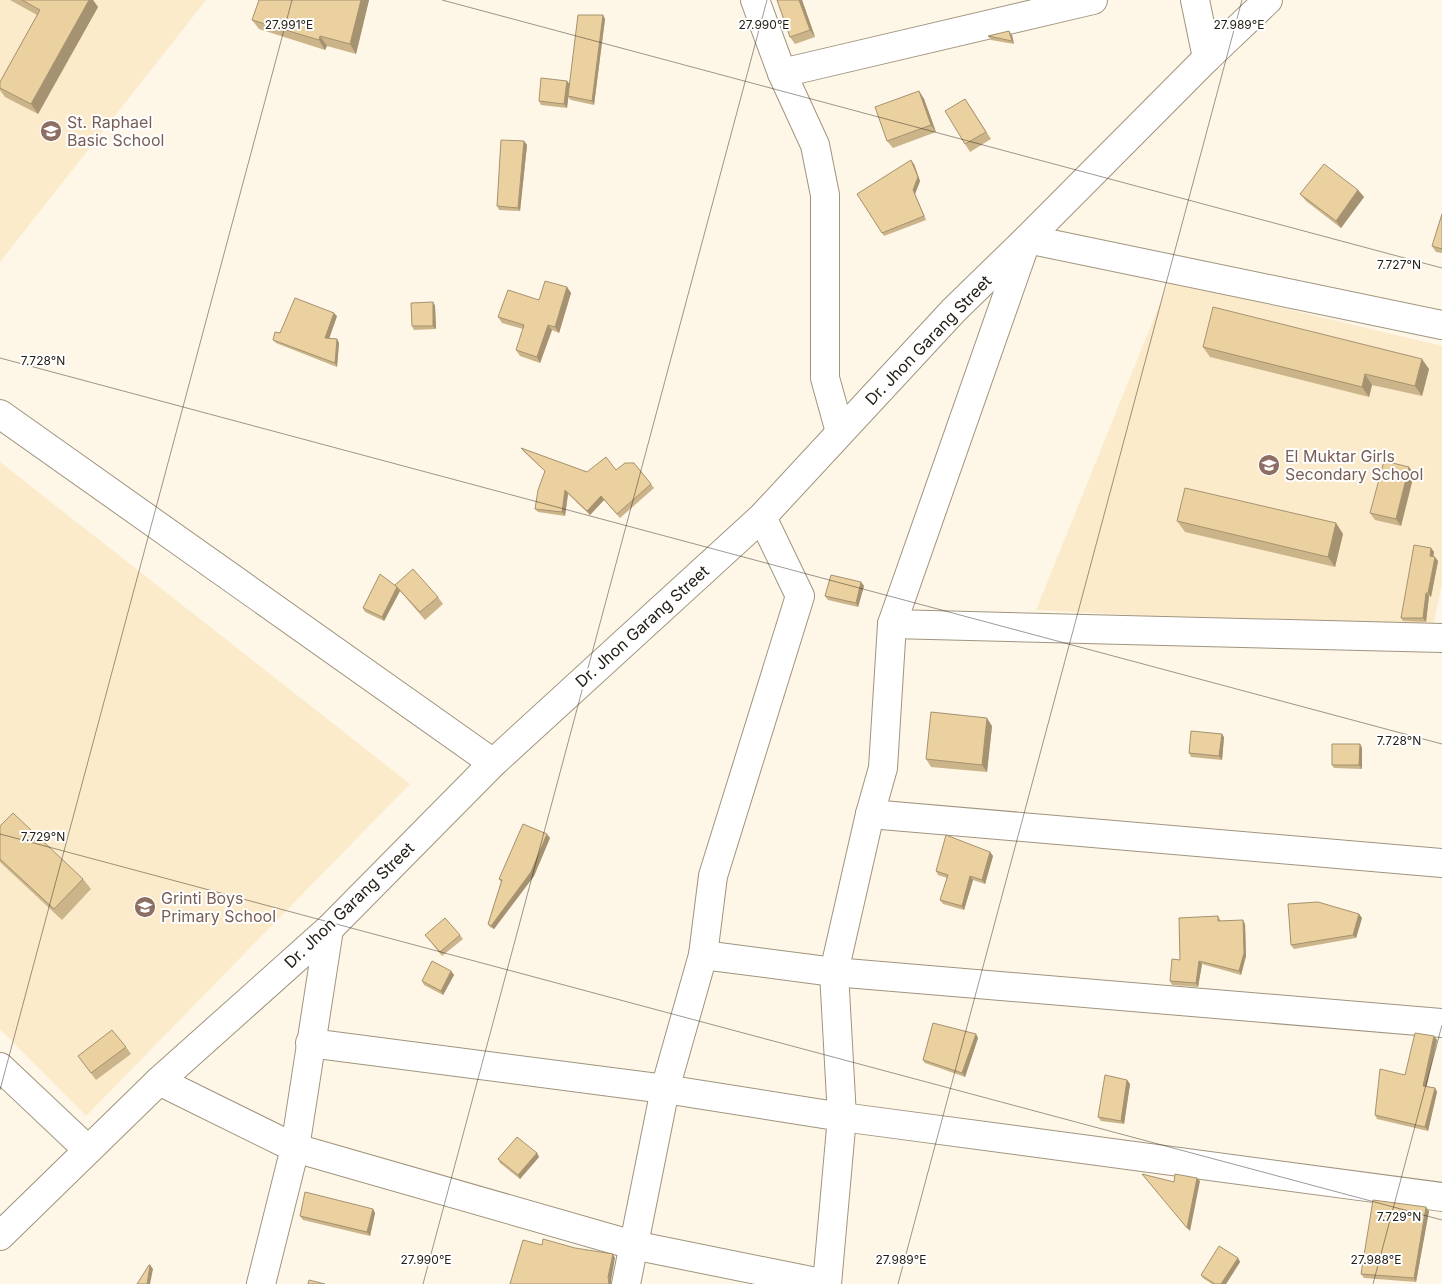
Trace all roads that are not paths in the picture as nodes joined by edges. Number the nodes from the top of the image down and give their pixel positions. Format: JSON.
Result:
{"nodes":[{"id":1,"x":755,"y":0,"type":"edge"},
{"id":2,"x":1092,"y":0,"type":"edge"},
{"id":3,"x":1195,"y":0,"type":"edge"},
{"id":4,"x":1268,"y":0,"type":"edge"},
{"id":5,"x":1207,"y":58,"type":"junction"},
{"id":6,"x":782,"y":73,"type":"junction"},
{"id":7,"x":1027,"y":240,"type":"junction"},
{"id":8,"x":1442,"y":325,"type":"edge"},
{"id":9,"x":0,"y":414,"type":"edge"},
{"id":10,"x":840,"y":432,"type":"junction"},
{"id":11,"x":762,"y":517,"type":"junction"},
{"id":12,"x":892,"y":624,"type":"junction"},
{"id":13,"x":1442,"y":638,"type":"edge"},
{"id":14,"x":493,"y":763,"type":"junction"},
{"id":15,"x":870,"y":814,"type":"junction"},
{"id":16,"x":1442,"y":863,"type":"edge"},
{"id":17,"x":328,"y":929,"type":"junction"},
{"id":18,"x":703,"y":955,"type":"junction"},
{"id":19,"x":834,"y":972,"type":"junction"},
{"id":20,"x":1442,"y":1023,"type":"edge"},
{"id":21,"x":310,"y":1043,"type":"junction"},
{"id":22,"x":0,"y":1067,"type":"edge"},
{"id":23,"x":158,"y":1081,"type":"junction"},
{"id":24,"x":665,"y":1089,"type":"junction"},
{"id":25,"x":842,"y":1117,"type":"junction"},
{"id":26,"x":295,"y":1148,"type":"junction"},
{"id":27,"x":88,"y":1150,"type":"junction"},
{"id":28,"x":1442,"y":1197,"type":"edge"},
{"id":29,"x":0,"y":1236,"type":"edge"},
{"id":30,"x":633,"y":1245,"type":"junction"},
{"id":31,"x":261,"y":1284,"type":"edge"},
{"id":32,"x":626,"y":1284,"type":"edge"},
{"id":33,"x":827,"y":1284,"type":"edge"}],
"edges":[{"from":1,"to":6,"type":"street"},
{"from":2,"to":6,"type":"street"},
{"from":3,"to":5,"type":"street"},
{"from":4,"to":5,"type":"street","name":"Dr. Jhon Garang Street"},
{"from":5,"to":7,"type":"street","name":"Dr. Jhon Garang Street"},
{"from":6,"to":10,"type":"street"},
{"from":7,"to":8,"type":"street"},
{"from":7,"to":10,"type":"street","name":"Dr. Jhon Garang Street"},
{"from":7,"to":12,"type":"street"},
{"from":9,"to":14,"type":"street"},
{"from":10,"to":11,"type":"street","name":"Dr. Jhon Garang Street"},
{"from":11,"to":14,"type":"street","name":"Dr. Jhon Garang Street"},
{"from":11,"to":18,"type":"street"},
{"from":12,"to":13,"type":"street"},
{"from":12,"to":15,"type":"street"},
{"from":14,"to":17,"type":"street","name":"Dr. Jhon Garang Street"},
{"from":15,"to":16,"type":"street"},
{"from":15,"to":19,"type":"street"},
{"from":17,"to":21,"type":"street"},
{"from":17,"to":23,"type":"street","name":"Dr. Jhon Garang Street"},
{"from":18,"to":19,"type":"street"},
{"from":18,"to":24,"type":"street"},
{"from":19,"to":20,"type":"street"},
{"from":19,"to":25,"type":"street"},
{"from":21,"to":24,"type":"street"},
{"from":21,"to":26,"type":"street"},
{"from":22,"to":27,"type":"street"},
{"from":23,"to":26,"type":"street"},
{"from":23,"to":27,"type":"street","name":"Dr. Jhon Garang Street"},
{"from":24,"to":25,"type":"street"},
{"from":24,"to":30,"type":"street"},
{"from":25,"to":28,"type":"street"},
{"from":25,"to":33,"type":"street"},
{"from":26,"to":30,"type":"street"},
{"from":26,"to":31,"type":"street"},
{"from":27,"to":29,"type":"street","name":"Dr. Jhon Garang Street"},
{"from":30,"to":32,"type":"street"},
{"from":30,"to":33,"type":"street"}]}
